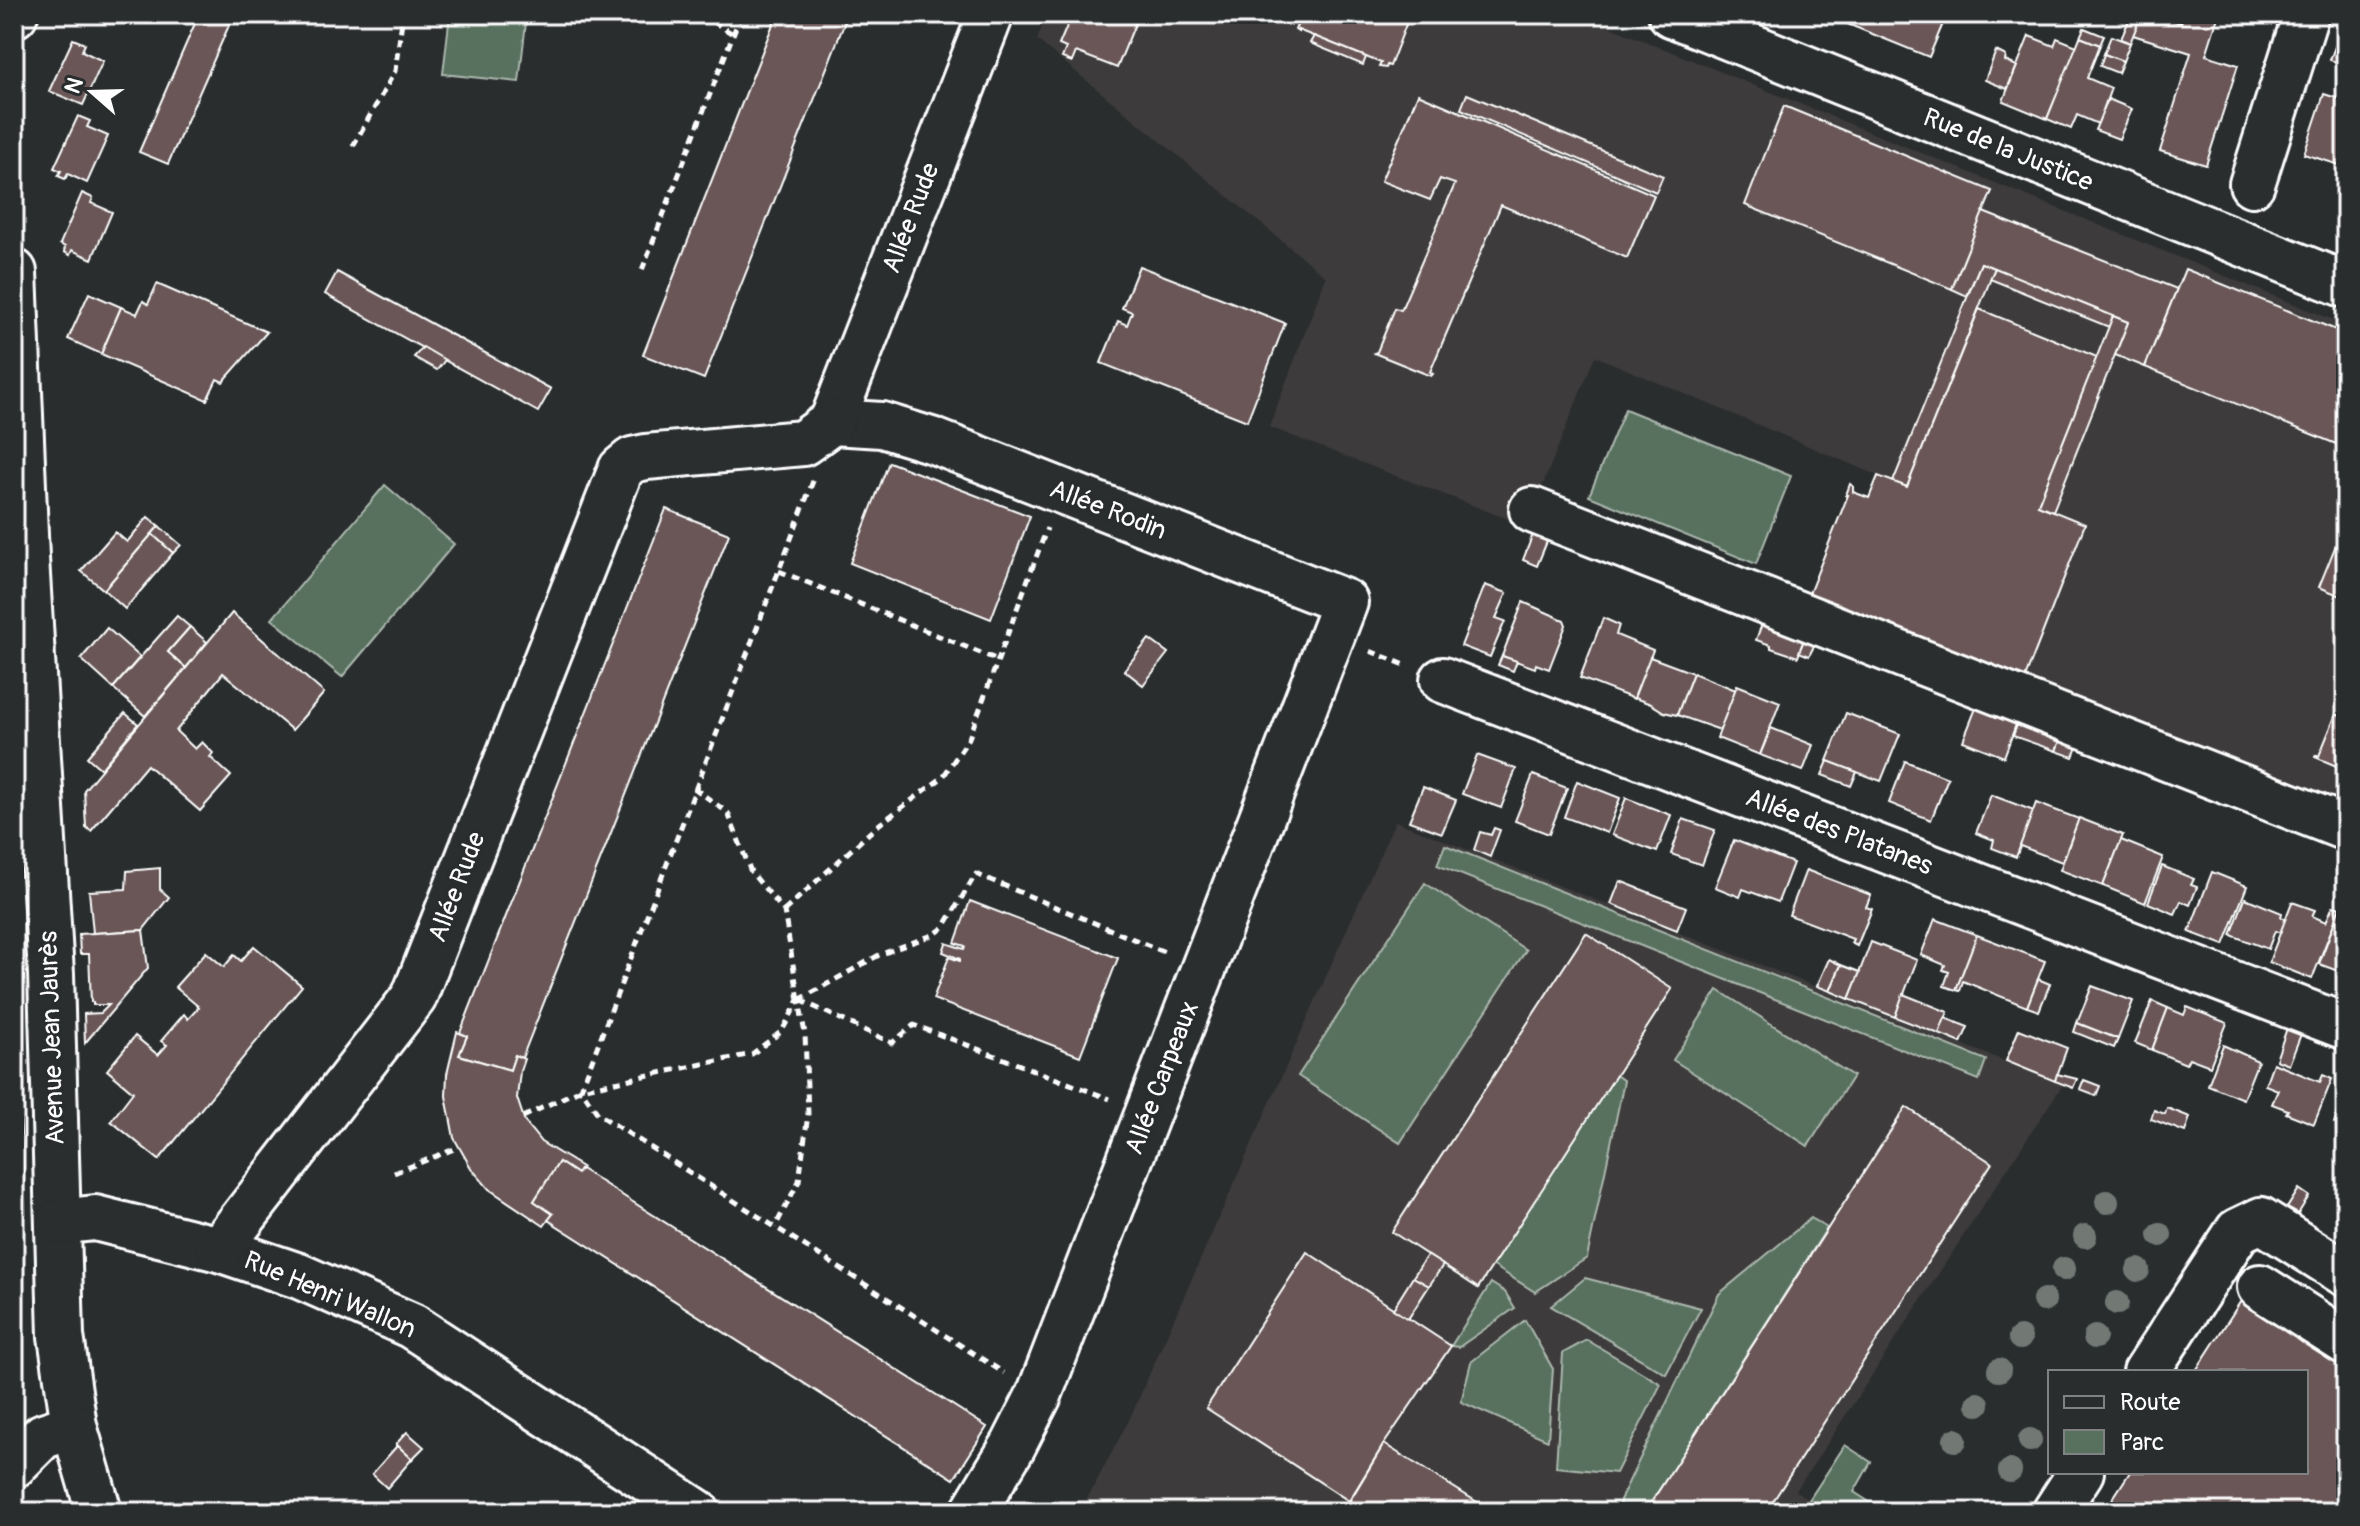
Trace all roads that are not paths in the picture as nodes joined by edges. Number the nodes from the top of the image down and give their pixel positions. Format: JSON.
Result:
{"nodes":[{"id":1,"x":991,"y":14,"type":"edge"},
{"id":2,"x":1671,"y":14,"type":"edge"},
{"id":3,"x":2306,"y":14,"type":"edge"},
{"id":4,"x":2252,"y":184,"type":"dead end"},
{"id":5,"x":14,"y":272,"type":"edge"},
{"id":6,"x":2346,"y":285,"type":"edge"},
{"id":7,"x":832,"y":422,"type":"junction"},
{"id":8,"x":1532,"y":510,"type":"dead end"},
{"id":9,"x":20,"y":564,"type":"edge"},
{"id":10,"x":1333,"y":636,"type":"joint"},
{"id":11,"x":1443,"y":680,"type":"road end"},
{"id":12,"x":2346,"y":828,"type":"edge"},
{"id":13,"x":2346,"y":1027,"type":"edge"},
{"id":14,"x":58,"y":1222,"type":"junction"},
{"id":15,"x":219,"y":1249,"type":"junction"},
{"id":16,"x":2346,"y":1274,"type":"edge"},
{"id":17,"x":2260,"y":1287,"type":"dead end"},
{"id":18,"x":2346,"y":1342,"type":"edge"},
{"id":19,"x":2147,"y":1370,"type":"edge"},
{"id":20,"x":74,"y":1426,"type":"junction"},
{"id":21,"x":14,"y":1465,"type":"edge"},
{"id":22,"x":2080,"y":1474,"type":"edge"},
{"id":23,"x":99,"y":1512,"type":"edge"},
{"id":24,"x":697,"y":1512,"type":"edge"},
{"id":25,"x":973,"y":1512,"type":"edge"},
{"id":26,"x":2055,"y":1512,"type":"edge"}],
"edges":[{"from":1,"to":7,"type":"street","name":"Allée Rude"},
{"from":2,"to":6,"type":"street","name":"Rue de la Justice"},
{"from":3,"to":4,"type":"street"},
{"from":5,"to":9,"type":"street","name":"Avenue Jean Jaurès"},
{"from":7,"to":10,"type":"street","name":"Allée Rodin"},
{"from":7,"to":15,"type":"street","name":"Allée Rude"},
{"from":8,"to":12,"type":"street"},
{"from":9,"to":14,"type":"street","name":"Avenue Jean Jaurès"},
{"from":10,"to":25,"type":"street","name":"Allée Carpeaux"},
{"from":11,"to":13,"type":"street","name":"Allée des Platanes"},
{"from":14,"to":15,"type":"street","name":"Rue Henri Wallon"},
{"from":14,"to":20,"type":"street","name":"Avenue Jean Jaurès"},
{"from":15,"to":24,"type":"street","name":"Rue Henri Wallon"},
{"from":16,"to":19,"type":"street"},
{"from":17,"to":18,"type":"street"},
{"from":20,"to":21,"type":"street"},
{"from":20,"to":23,"type":"street","name":"Avenue Jean Jaurès"},
{"from":22,"to":26,"type":"street"}]}
